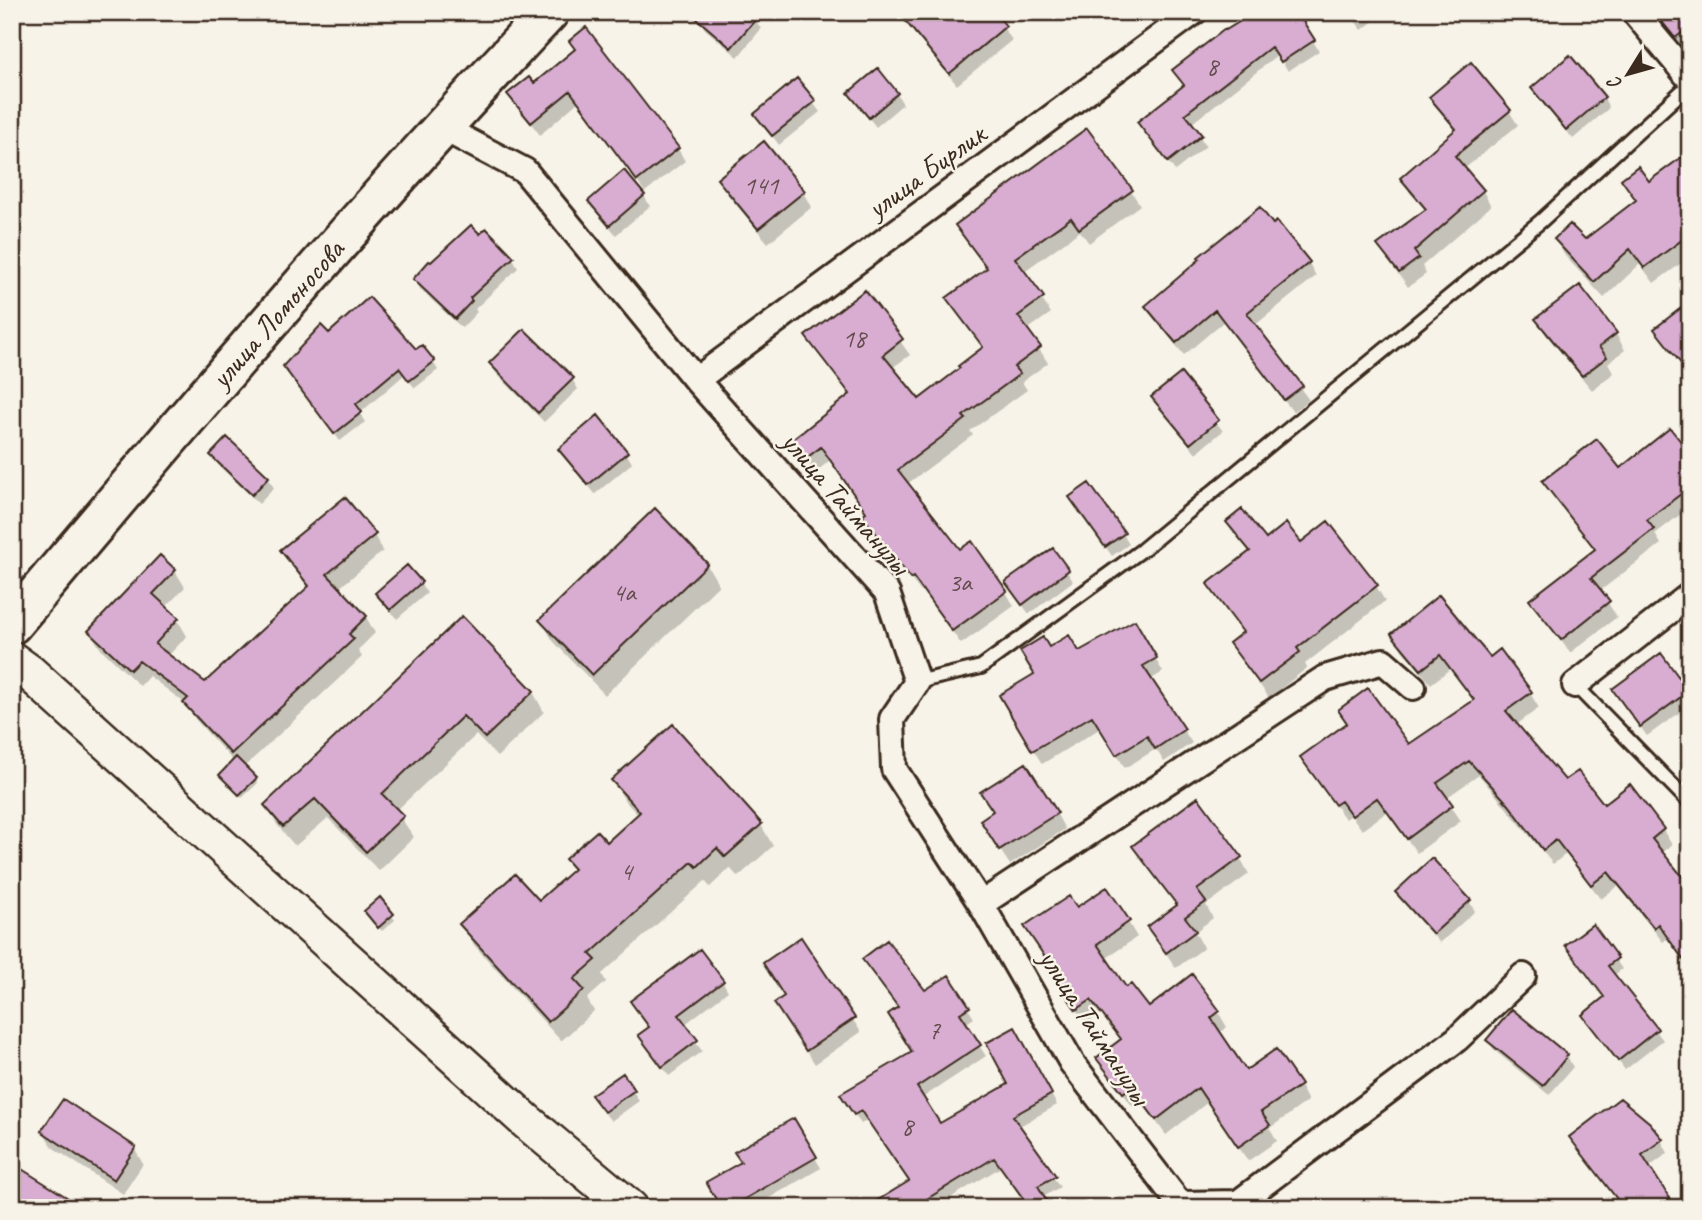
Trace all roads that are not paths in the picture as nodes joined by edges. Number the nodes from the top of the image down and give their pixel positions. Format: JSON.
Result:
{"nodes":[{"id":1,"x":550,"y":12,"type":"edge"},
{"id":2,"x":1194,"y":12,"type":"edge"},
{"id":3,"x":1634,"y":12,"type":"edge"},
{"id":4,"x":1690,"y":82,"type":"edge"},
{"id":5,"x":441,"y":127,"type":"junction"},
{"id":6,"x":696,"y":380,"type":"junction"},
{"id":7,"x":1690,"y":595,"type":"edge"},
{"id":8,"x":12,"y":624,"type":"edge"},
{"id":9,"x":12,"y":660,"type":"edge"},
{"id":10,"x":917,"y":682,"type":"junction"},
{"id":11,"x":1575,"y":685,"type":"joint"},
{"id":12,"x":1413,"y":687,"type":"dead end"},
{"id":13,"x":1690,"y":803,"type":"edge"},
{"id":14,"x":981,"y":904,"type":"junction"},
{"id":15,"x":1523,"y":976,"type":"dead end"},
{"id":16,"x":1179,"y":1206,"type":"edge"},
{"id":17,"x":631,"y":1208,"type":"edge"}],
"edges":[{"from":1,"to":5,"type":"main road","name":"улица Ломоносова"},
{"from":2,"to":6,"type":"street","name":"улица Бирлик"},
{"from":3,"to":4,"type":"street"},
{"from":4,"to":10,"type":"lane"},
{"from":5,"to":6,"type":"street","name":"улица Тайманулы"},
{"from":5,"to":8,"type":"main road","name":"улица Ломоносова"},
{"from":6,"to":10,"type":"street","name":"улица Тайманулы"},
{"from":7,"to":11,"type":"street"},
{"from":9,"to":17,"type":"main road"},
{"from":10,"to":14,"type":"street","name":"улица Тайманулы"},
{"from":11,"to":13,"type":"lane"},
{"from":12,"to":14,"type":"street"},
{"from":14,"to":16,"type":"street","name":"улица Тайманулы"},
{"from":15,"to":16,"type":"street"}]}
